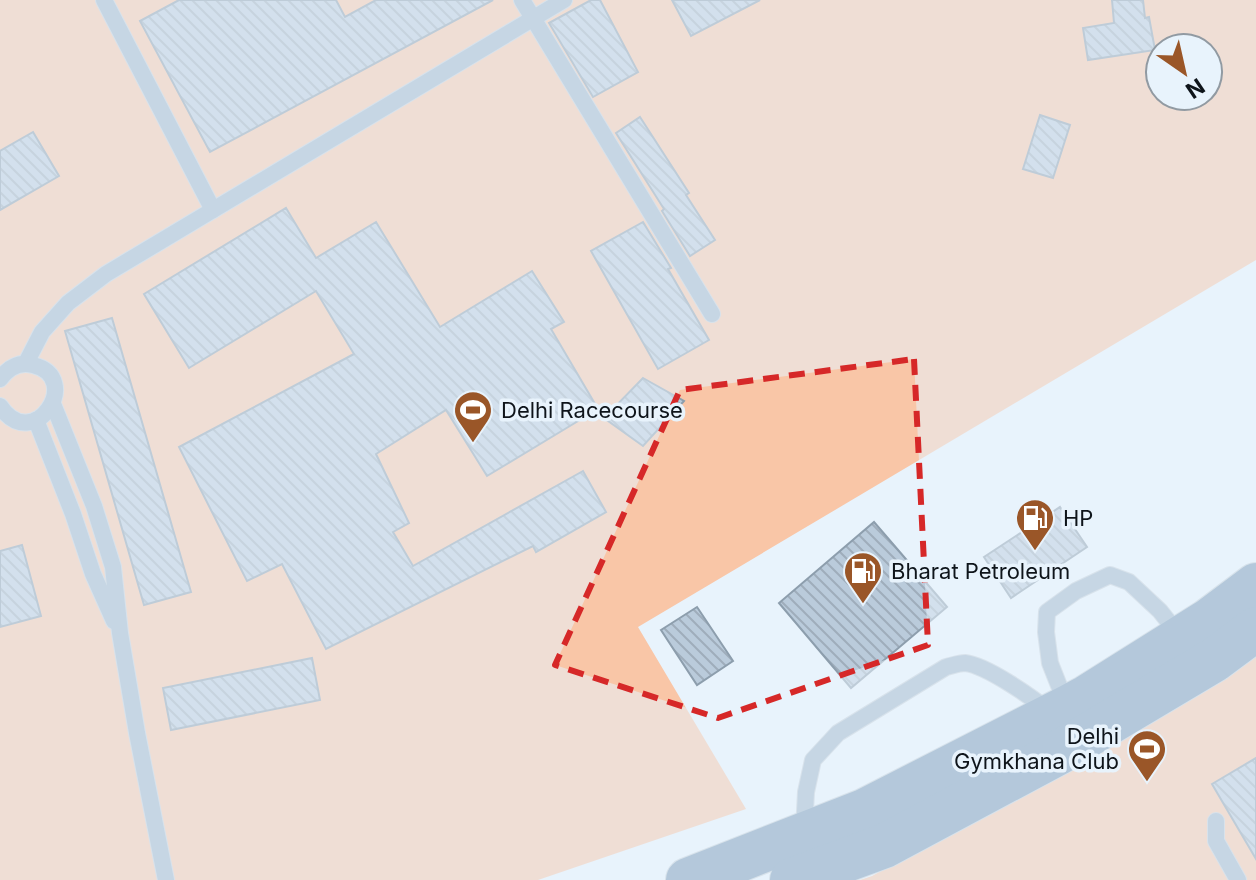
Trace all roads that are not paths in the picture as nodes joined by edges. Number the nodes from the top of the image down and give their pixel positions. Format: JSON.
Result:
{"nodes":[{"id":1,"x":104,"y":0,"type":"edge"},
{"id":2,"x":522,"y":0,"type":"edge"},
{"id":3,"x":564,"y":0,"type":"edge"},
{"id":4,"x":531,"y":18,"type":"junction"},
{"id":5,"x":213,"y":210,"type":"junction"},
{"id":6,"x":712,"y":314,"type":"dead end"},
{"id":7,"x":26,"y":363,"type":"junction"},
{"id":8,"x":2,"y":375,"type":"edge"},
{"id":9,"x":53,"y":404,"type":"junction"},
{"id":10,"x":0,"y":406,"type":"edge"},
{"id":11,"x":36,"y":420,"type":"junction"},
{"id":12,"x":1256,"y":585,"type":"edge"},
{"id":13,"x":1256,"y":629,"type":"edge"},
{"id":14,"x":120,"y":633,"type":"junction"},
{"id":15,"x":1181,"y":638,"type":"junction"},
{"id":16,"x":1061,"y":711,"type":"junction"},
{"id":17,"x":1216,"y":821,"type":"dead end"},
{"id":18,"x":804,"y":836,"type":"junction"},
{"id":19,"x":166,"y":880,"type":"edge"},
{"id":20,"x":688,"y":880,"type":"edge"},
{"id":21,"x":792,"y":880,"type":"edge"},
{"id":22,"x":1238,"y":880,"type":"edge"}],
"edges":[{"from":1,"to":5,"type":"lane"},
{"from":2,"to":4,"type":"lane"},
{"from":3,"to":4,"type":"lane"},
{"from":4,"to":5,"type":"lane"},
{"from":4,"to":6,"type":"lane"},
{"from":5,"to":7,"type":"lane"},
{"from":7,"to":8,"type":"lane"},
{"from":7,"to":9,"type":"lane"},
{"from":9,"to":11,"type":"lane"},
{"from":9,"to":14,"type":"lane"},
{"from":10,"to":11,"type":"lane"},
{"from":11,"to":14,"type":"lane"},
{"from":12,"to":15,"type":"main road"},
{"from":13,"to":21,"type":"main road"},
{"from":14,"to":19,"type":"lane"},
{"from":15,"to":16,"type":"main road"},
{"from":15,"to":16,"type":"lane"},
{"from":16,"to":18,"type":"main road"},
{"from":16,"to":18,"type":"lane"},
{"from":17,"to":22,"type":"lane"},
{"from":18,"to":20,"type":"main road"}]}
